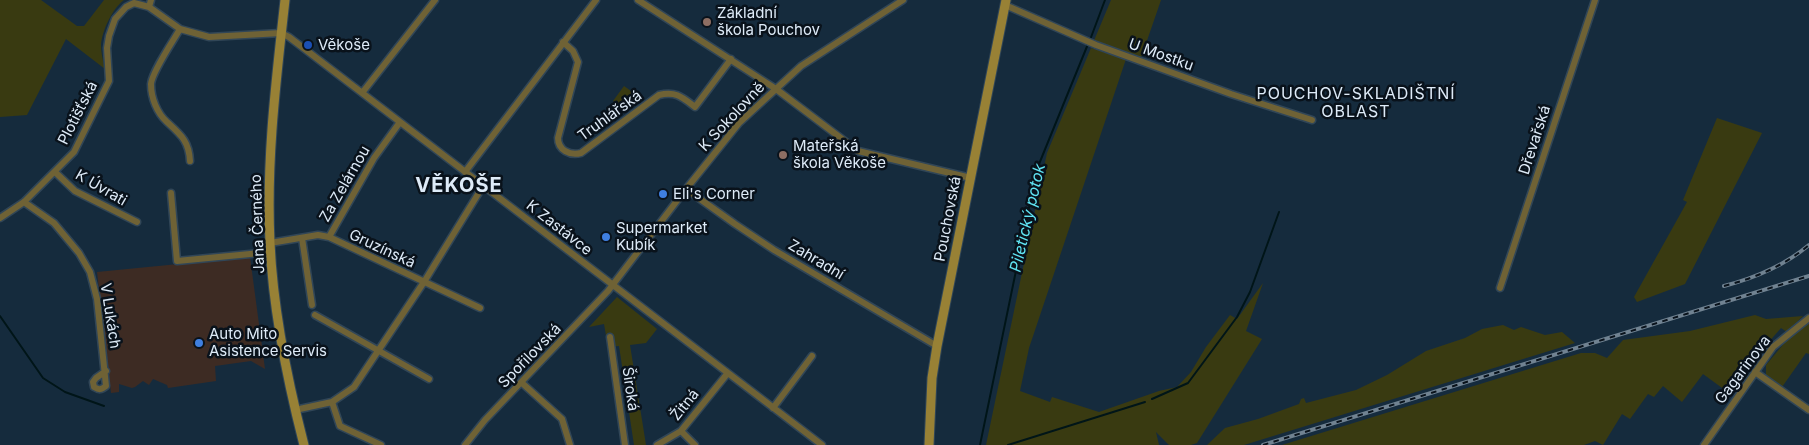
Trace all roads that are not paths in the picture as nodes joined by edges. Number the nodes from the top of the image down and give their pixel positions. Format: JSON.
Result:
{"nodes":[{"id":1,"x":284,"y":0,"type":"edge"},
{"id":2,"x":436,"y":0,"type":"edge"},
{"id":3,"x":596,"y":0,"type":"edge"},
{"id":4,"x":638,"y":0,"type":"edge"},
{"id":5,"x":903,"y":0,"type":"edge"},
{"id":6,"x":1595,"y":0,"type":"edge"},
{"id":7,"x":1006,"y":3,"type":"edge"},
{"id":8,"x":150,"y":4,"type":"edge"},
{"id":9,"x":180,"y":30,"type":"junction"},
{"id":10,"x":281,"y":33,"type":"junction"},
{"id":11,"x":564,"y":42,"type":"junction"},
{"id":12,"x":731,"y":59,"type":"junction"},
{"id":13,"x":776,"y":88,"type":"junction"},
{"id":14,"x":362,"y":92,"type":"junction"},
{"id":15,"x":1312,"y":120,"type":"dead end"},
{"id":16,"x":400,"y":122,"type":"junction"},
{"id":17,"x":190,"y":161,"type":"dead end"},
{"id":18,"x":54,"y":172,"type":"junction"},
{"id":19,"x":465,"y":172,"type":"junction"},
{"id":20,"x":970,"y":178,"type":"junction"},
{"id":21,"x":483,"y":186,"type":"junction"},
{"id":22,"x":686,"y":189,"type":"junction"},
{"id":23,"x":172,"y":193,"type":"dead end"},
{"id":24,"x":24,"y":202,"type":"junction"},
{"id":25,"x":0,"y":218,"type":"edge"},
{"id":26,"x":137,"y":222,"type":"dead end"},
{"id":27,"x":329,"y":237,"type":"junction"},
{"id":28,"x":302,"y":238,"type":"junction"},
{"id":29,"x":270,"y":247,"type":"junction"},
{"id":30,"x":424,"y":282,"type":"junction"},
{"id":31,"x":612,"y":286,"type":"junction"},
{"id":32,"x":1500,"y":288,"type":"dead end"},
{"id":33,"x":312,"y":305,"type":"dead end"},
{"id":34,"x":480,"y":308,"type":"dead end"},
{"id":35,"x":315,"y":315,"type":"dead end"},
{"id":36,"x":1809,"y":318,"type":"edge"},
{"id":37,"x":610,"y":337,"type":"dead end"},
{"id":38,"x":937,"y":346,"type":"junction"},
{"id":39,"x":378,"y":350,"type":"junction"},
{"id":40,"x":812,"y":356,"type":"dead end"},
{"id":41,"x":106,"y":371,"type":"dead end"},
{"id":42,"x":1755,"y":372,"type":"junction"},
{"id":43,"x":727,"y":374,"type":"junction"},
{"id":44,"x":429,"y":379,"type":"dead end"},
{"id":45,"x":522,"y":383,"type":"junction"},
{"id":46,"x":332,"y":402,"type":"junction"},
{"id":47,"x":773,"y":408,"type":"junction"},
{"id":48,"x":295,"y":410,"type":"junction"},
{"id":49,"x":1809,"y":410,"type":"edge"},
{"id":50,"x":681,"y":431,"type":"junction"},
{"id":51,"x":304,"y":445,"type":"edge"},
{"id":52,"x":381,"y":445,"type":"edge"},
{"id":53,"x":465,"y":445,"type":"edge"},
{"id":54,"x":570,"y":445,"type":"edge"},
{"id":55,"x":626,"y":445,"type":"edge"},
{"id":56,"x":657,"y":445,"type":"edge"},
{"id":57,"x":695,"y":445,"type":"edge"},
{"id":58,"x":822,"y":445,"type":"edge"},
{"id":59,"x":928,"y":445,"type":"edge"},
{"id":60,"x":1704,"y":445,"type":"edge"}],
"edges":[{"from":1,"to":10,"type":"street","name":"Jana Černého"},
{"from":2,"to":14,"type":"street"},
{"from":3,"to":11,"type":"street"},
{"from":4,"to":12,"type":"street"},
{"from":5,"to":13,"type":"street","name":"K Sokolovně"},
{"from":6,"to":32,"type":"street","name":"Dřevařská"},
{"from":7,"to":15,"type":"street","name":"U Mostku"},
{"from":7,"to":20,"type":"street","name":"Pouchovská"},
{"from":8,"to":9,"type":"street","name":"Plotišťská"},
{"from":8,"to":18,"type":"street","name":"Plotišťská"},
{"from":9,"to":10,"type":"street","name":"Plotišťská"},
{"from":9,"to":17,"type":"street"},
{"from":10,"to":14,"type":"street","name":"K Zastávce"},
{"from":10,"to":29,"type":"street","name":"Jana Černého"},
{"from":11,"to":12,"type":"street","name":"Truhlářská"},
{"from":11,"to":19,"type":"street"},
{"from":12,"to":13,"type":"street"},
{"from":13,"to":20,"type":"street"},
{"from":13,"to":22,"type":"street","name":"K Sokolovně"},
{"from":14,"to":16,"type":"street","name":"K Zastávce"},
{"from":16,"to":19,"type":"street","name":"K Zastávce"},
{"from":16,"to":27,"type":"street","name":"Za Zelárnou"},
{"from":18,"to":24,"type":"street","name":"Plotišťská"},
{"from":18,"to":26,"type":"street","name":"K Úvrati"},
{"from":19,"to":21,"type":"street","name":"K Zastávce"},
{"from":20,"to":38,"type":"street","name":"Pouchovská"},
{"from":21,"to":30,"type":"street","name":"Gruzínská"},
{"from":21,"to":31,"type":"street","name":"K Zastávce"},
{"from":22,"to":31,"type":"street","name":"K Sokolovně"},
{"from":22,"to":38,"type":"street","name":"Zahradní"},
{"from":23,"to":29,"type":"street","name":"Za Zelárnou"},
{"from":24,"to":25,"type":"street","name":"Plotišťská"},
{"from":24,"to":41,"type":"street","name":"V Lukách"},
{"from":27,"to":28,"type":"street","name":"Za Zelárnou"},
{"from":27,"to":30,"type":"street","name":"Gruzínská"},
{"from":28,"to":29,"type":"street","name":"Za Zelárnou"},
{"from":28,"to":33,"type":"street"},
{"from":29,"to":48,"type":"street","name":"Jana Černého"},
{"from":30,"to":34,"type":"street","name":"Gruzínská"},
{"from":30,"to":39,"type":"street","name":"Gruzínská"},
{"from":31,"to":43,"type":"street","name":"K Zastávce"},
{"from":31,"to":45,"type":"street","name":"Spořilovská"},
{"from":35,"to":39,"type":"street"},
{"from":36,"to":42,"type":"street","name":"Gagarinova"},
{"from":37,"to":55,"type":"street","name":"Široká"},
{"from":38,"to":59,"type":"street","name":"Pouchovská"},
{"from":39,"to":44,"type":"street"},
{"from":39,"to":46,"type":"street","name":"Gruzínská"},
{"from":40,"to":47,"type":"street"},
{"from":42,"to":49,"type":"street"},
{"from":42,"to":60,"type":"street","name":"Gagarinova"},
{"from":43,"to":47,"type":"street","name":"K Zastávce"},
{"from":43,"to":50,"type":"street","name":"Žitná"},
{"from":45,"to":53,"type":"street","name":"Spořilovská"},
{"from":45,"to":54,"type":"street"},
{"from":46,"to":48,"type":"street","name":"Gruzínská"},
{"from":46,"to":52,"type":"street"},
{"from":47,"to":58,"type":"street","name":"K Zastávce"},
{"from":48,"to":51,"type":"street","name":"Jana Černého"},
{"from":50,"to":56,"type":"street","name":"Žitná"},
{"from":50,"to":57,"type":"street"}]}
